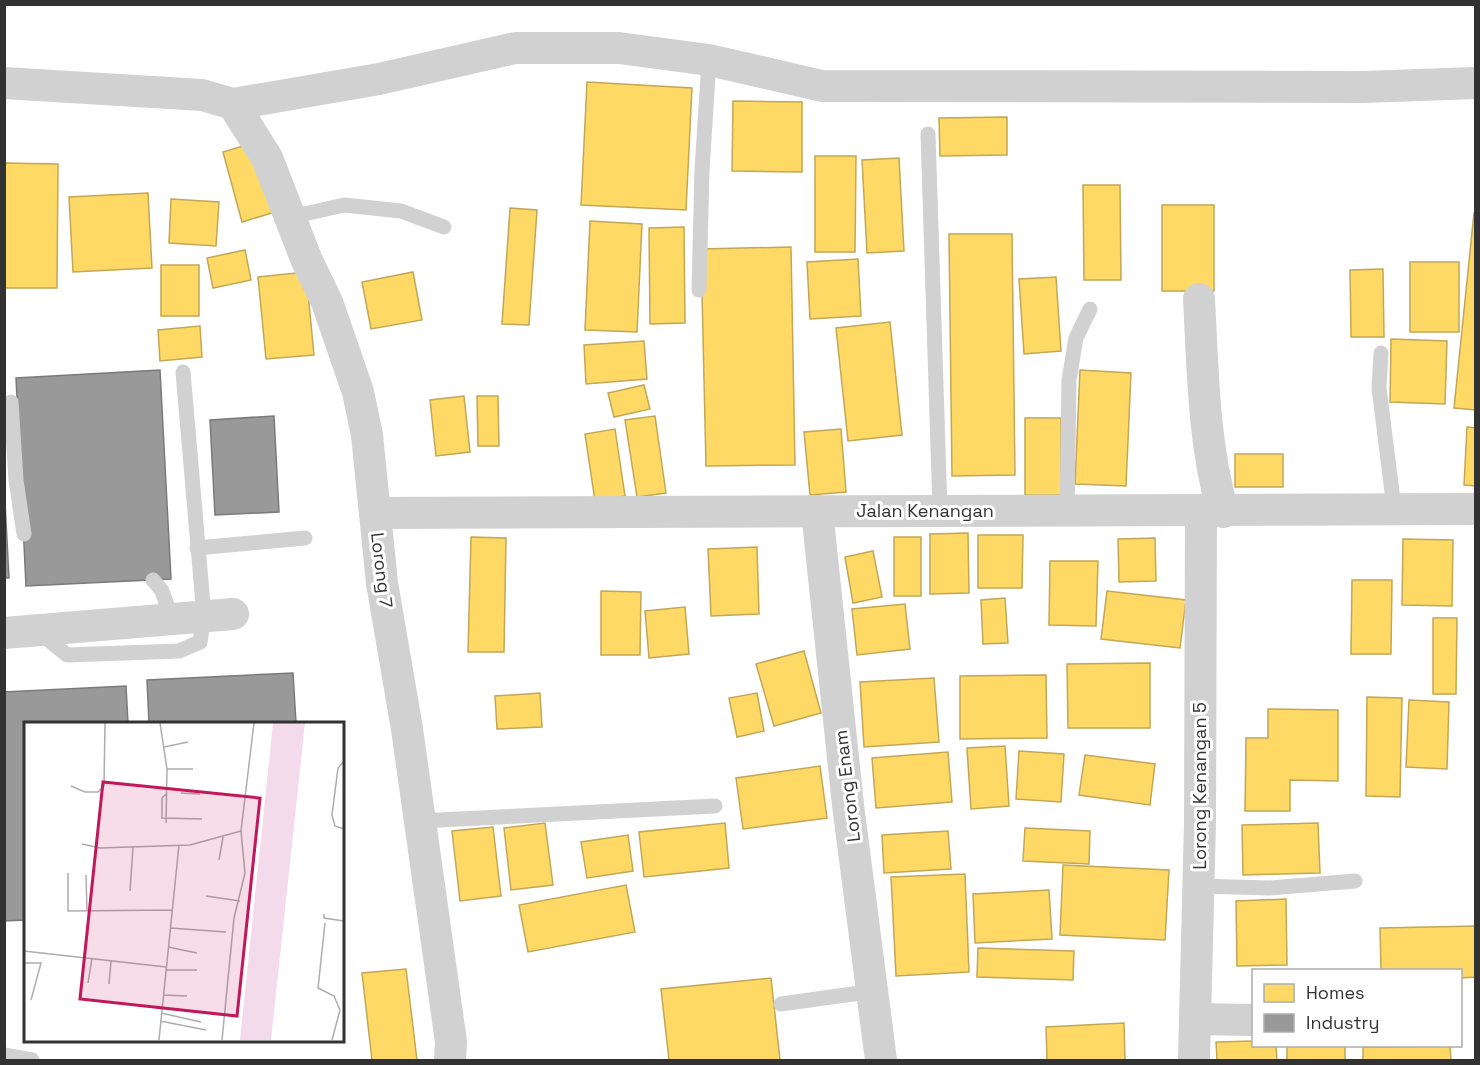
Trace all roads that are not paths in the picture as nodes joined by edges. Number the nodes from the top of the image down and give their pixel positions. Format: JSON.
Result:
{"nodes":[{"id":1,"x":709,"y":60,"type":"junction"},
{"id":2,"x":4,"y":83,"type":"edge"},
{"id":3,"x":1476,"y":83,"type":"edge"},
{"id":4,"x":232,"y":104,"type":"junction"},
{"id":5,"x":928,"y":134,"type":"dead end"},
{"id":6,"x":291,"y":217,"type":"junction"},
{"id":7,"x":444,"y":227,"type":"dead end"},
{"id":8,"x":699,"y":290,"type":"dead end"},
{"id":9,"x":1199,"y":299,"type":"dead end"},
{"id":10,"x":1090,"y":309,"type":"dead end"},
{"id":11,"x":1382,"y":353,"type":"dead end"},
{"id":12,"x":183,"y":372,"type":"dead end"},
{"id":13,"x":11,"y":402,"type":"dead end"},
{"id":14,"x":1395,"y":508,"type":"junction"},
{"id":15,"x":1476,"y":509,"type":"edge"},
{"id":16,"x":940,"y":510,"type":"junction"},
{"id":17,"x":1067,"y":510,"type":"junction"},
{"id":18,"x":817,"y":511,"type":"junction"},
{"id":19,"x":1212,"y":512,"type":"junction"},
{"id":20,"x":375,"y":513,"type":"junction"},
{"id":21,"x":24,"y":534,"type":"dead end"},
{"id":22,"x":305,"y":538,"type":"dead end"},
{"id":23,"x":197,"y":548,"type":"junction"},
{"id":24,"x":153,"y":580,"type":"dead end"},
{"id":25,"x":218,"y":615,"type":"junction"},
{"id":26,"x":172,"y":619,"type":"junction"},
{"id":27,"x":37,"y":630,"type":"junction"},
{"id":28,"x":4,"y":633,"type":"edge"},
{"id":29,"x":715,"y":806,"type":"dead end"},
{"id":30,"x":420,"y":821,"type":"junction"},
{"id":31,"x":1355,"y":881,"type":"dead end"},
{"id":32,"x":1198,"y":886,"type":"junction"},
{"id":33,"x":874,"y":990,"type":"junction"},
{"id":34,"x":781,"y":1004,"type":"dead end"},
{"id":35,"x":1195,"y":1019,"type":"junction"},
{"id":36,"x":1252,"y":1020,"type":"edge"},
{"id":37,"x":4,"y":1055,"type":"edge"},
{"id":38,"x":32,"y":1060,"type":"edge"},
{"id":39,"x":450,"y":1060,"type":"edge"},
{"id":40,"x":881,"y":1060,"type":"edge"},
{"id":41,"x":1194,"y":1060,"type":"edge"}],
"edges":[{"from":1,"to":3,"type":"street"},
{"from":1,"to":4,"type":"street"},
{"from":1,"to":8,"type":"lane"},
{"from":2,"to":4,"type":"street"},
{"from":4,"to":6,"type":"street","name":"Lorong 7"},
{"from":5,"to":16,"type":"lane"},
{"from":6,"to":7,"type":"lane"},
{"from":6,"to":20,"type":"street","name":"Lorong 7"},
{"from":9,"to":19,"type":"street","name":"Lorong Kenangan 5"},
{"from":10,"to":17,"type":"lane"},
{"from":11,"to":14,"type":"lane"},
{"from":12,"to":23,"type":"lane"},
{"from":13,"to":21,"type":"lane"},
{"from":14,"to":15,"type":"street","name":"Jalan Kenangan"},
{"from":14,"to":19,"type":"street","name":"Jalan Kenangan"},
{"from":16,"to":17,"type":"street","name":"Jalan Kenangan"},
{"from":16,"to":18,"type":"street","name":"Jalan Kenangan"},
{"from":17,"to":19,"type":"street","name":"Jalan Kenangan"},
{"from":18,"to":20,"type":"street","name":"Jalan Kenangan"},
{"from":18,"to":33,"type":"street","name":"Lorong Enam"},
{"from":19,"to":32,"type":"street","name":"Lorong Kenangan 5"},
{"from":20,"to":30,"type":"street","name":"Lorong 7"},
{"from":22,"to":23,"type":"lane"},
{"from":23,"to":25,"type":"lane"},
{"from":24,"to":26,"type":"lane"},
{"from":25,"to":26,"type":"street"},
{"from":25,"to":27,"type":"lane"},
{"from":26,"to":27,"type":"street"},
{"from":27,"to":28,"type":"street"},
{"from":29,"to":30,"type":"lane"},
{"from":30,"to":39,"type":"street","name":"Lorong 7"},
{"from":31,"to":32,"type":"lane"},
{"from":32,"to":35,"type":"street","name":"Lorong Kenangan 5"},
{"from":33,"to":34,"type":"lane"},
{"from":33,"to":40,"type":"street","name":"Lorong Enam"},
{"from":35,"to":36,"type":"street"},
{"from":35,"to":41,"type":"street","name":"Lorong Kenangan 5"},
{"from":37,"to":38,"type":"lane"}]}
